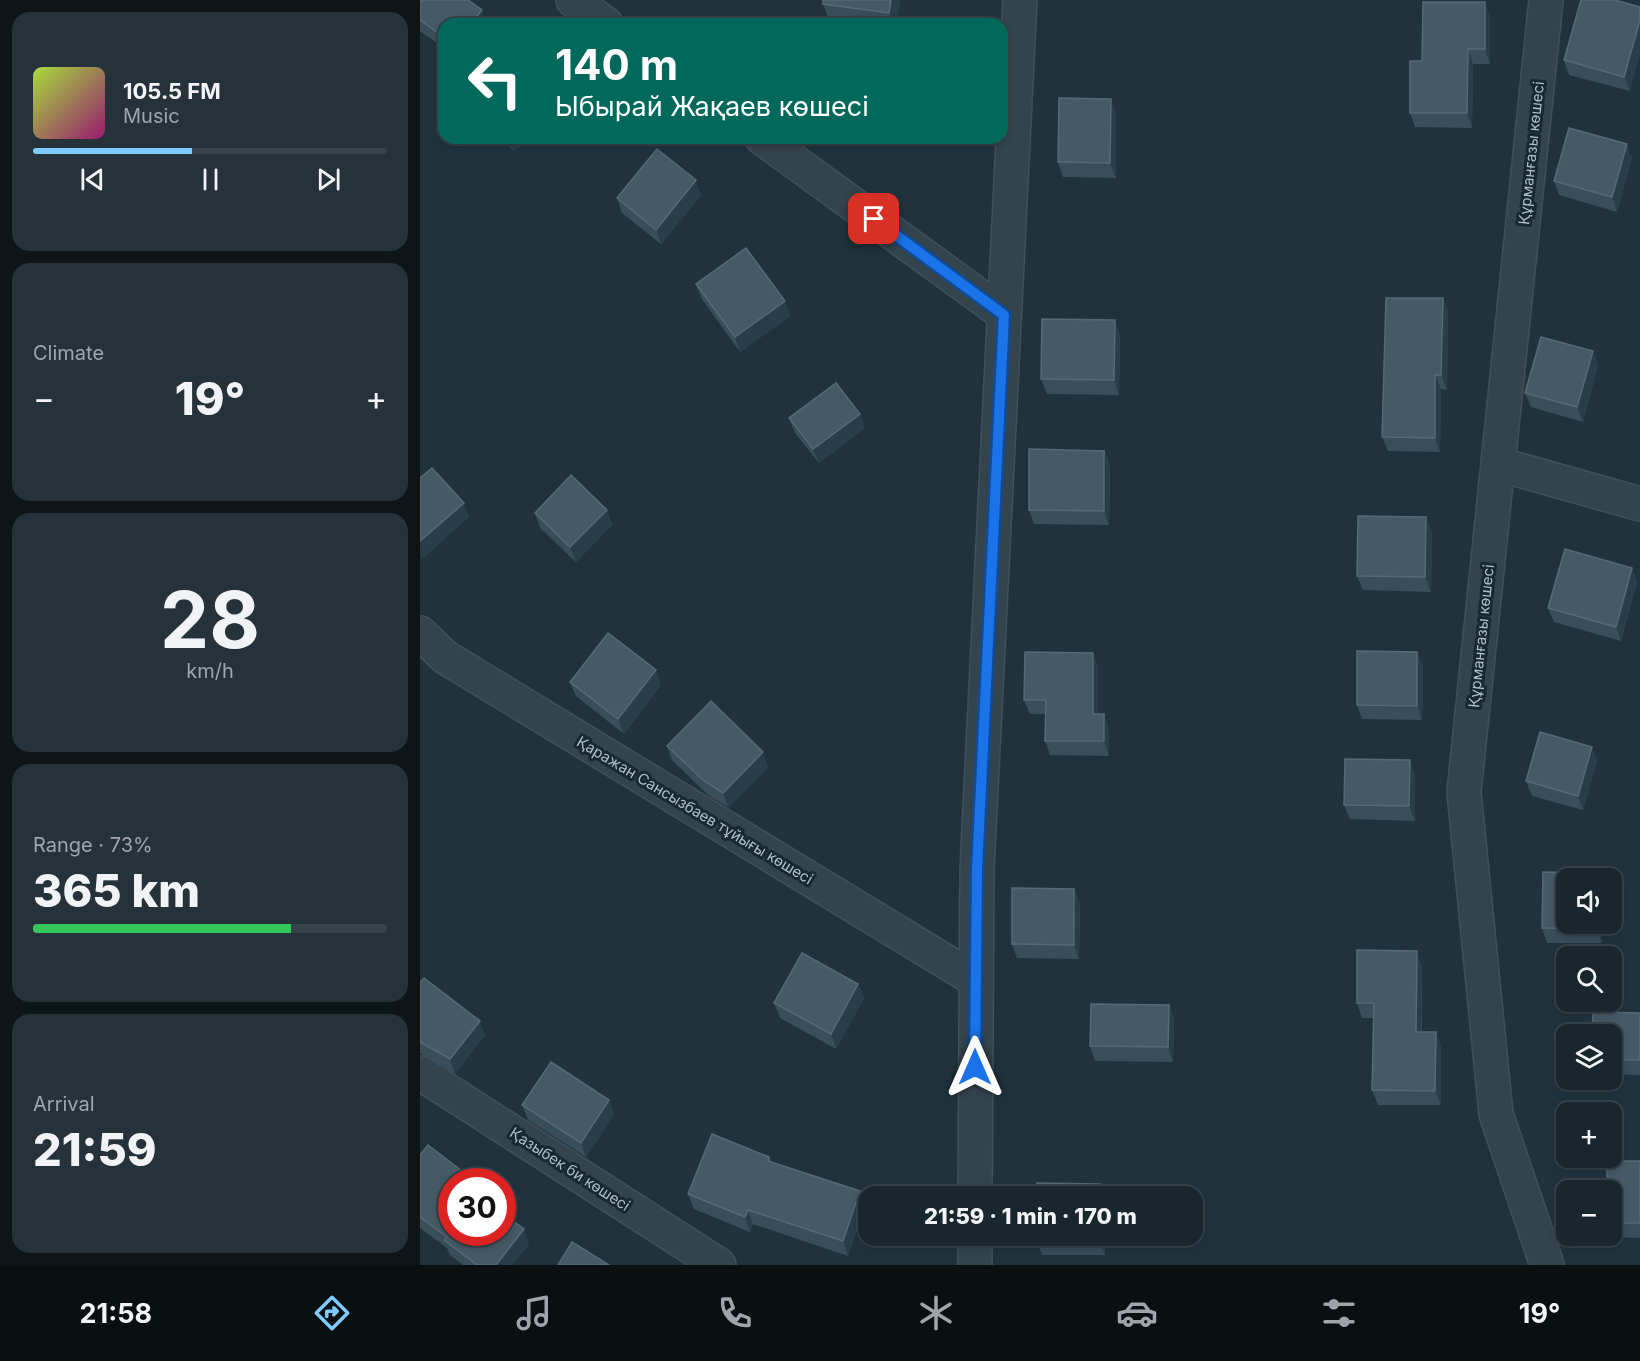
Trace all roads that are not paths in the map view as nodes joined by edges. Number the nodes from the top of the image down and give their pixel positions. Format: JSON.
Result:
{"nodes":[{"id":1,"x":573,"y":0,"type":"edge"},
{"id":2,"x":1020,"y":0,"type":"edge"},
{"id":3,"x":1546,"y":0,"type":"edge"},
{"id":4,"x":598,"y":18,"type":"edge"},
{"id":5,"x":770,"y":144,"type":"edge"},
{"id":6,"x":1004,"y":315,"type":"junction"},
{"id":7,"x":1498,"y":464,"type":"junction"},
{"id":8,"x":1640,"y":504,"type":"edge"},
{"id":9,"x":420,"y":633,"type":"edge"},
{"id":10,"x":976,"y":980,"type":"junction"},
{"id":11,"x":420,"y":1073,"type":"edge"},
{"id":12,"x":975,"y":1186,"type":"edge"},
{"id":13,"x":975,"y":1246,"type":"edge"},
{"id":14,"x":719,"y":1265,"type":"edge"},
{"id":15,"x":975,"y":1265,"type":"edge"},
{"id":16,"x":1547,"y":1265,"type":"edge"}],
"edges":[{"from":1,"to":4,"type":"street"},
{"from":2,"to":6,"type":"street"},
{"from":3,"to":7,"type":"street","name":"Құрманғазы көшесі"},
{"from":5,"to":6,"type":"street"},
{"from":6,"to":10,"type":"street"},
{"from":7,"to":8,"type":"street"},
{"from":7,"to":16,"type":"street","name":"Құрманғазы көшесі"},
{"from":9,"to":10,"type":"street","name":"Қаражан Сансызбаев тұйығы көшесі"},
{"from":10,"to":12,"type":"street"},
{"from":11,"to":14,"type":"street","name":"Қазыбек би көшесі"},
{"from":13,"to":15,"type":"street"}]}
